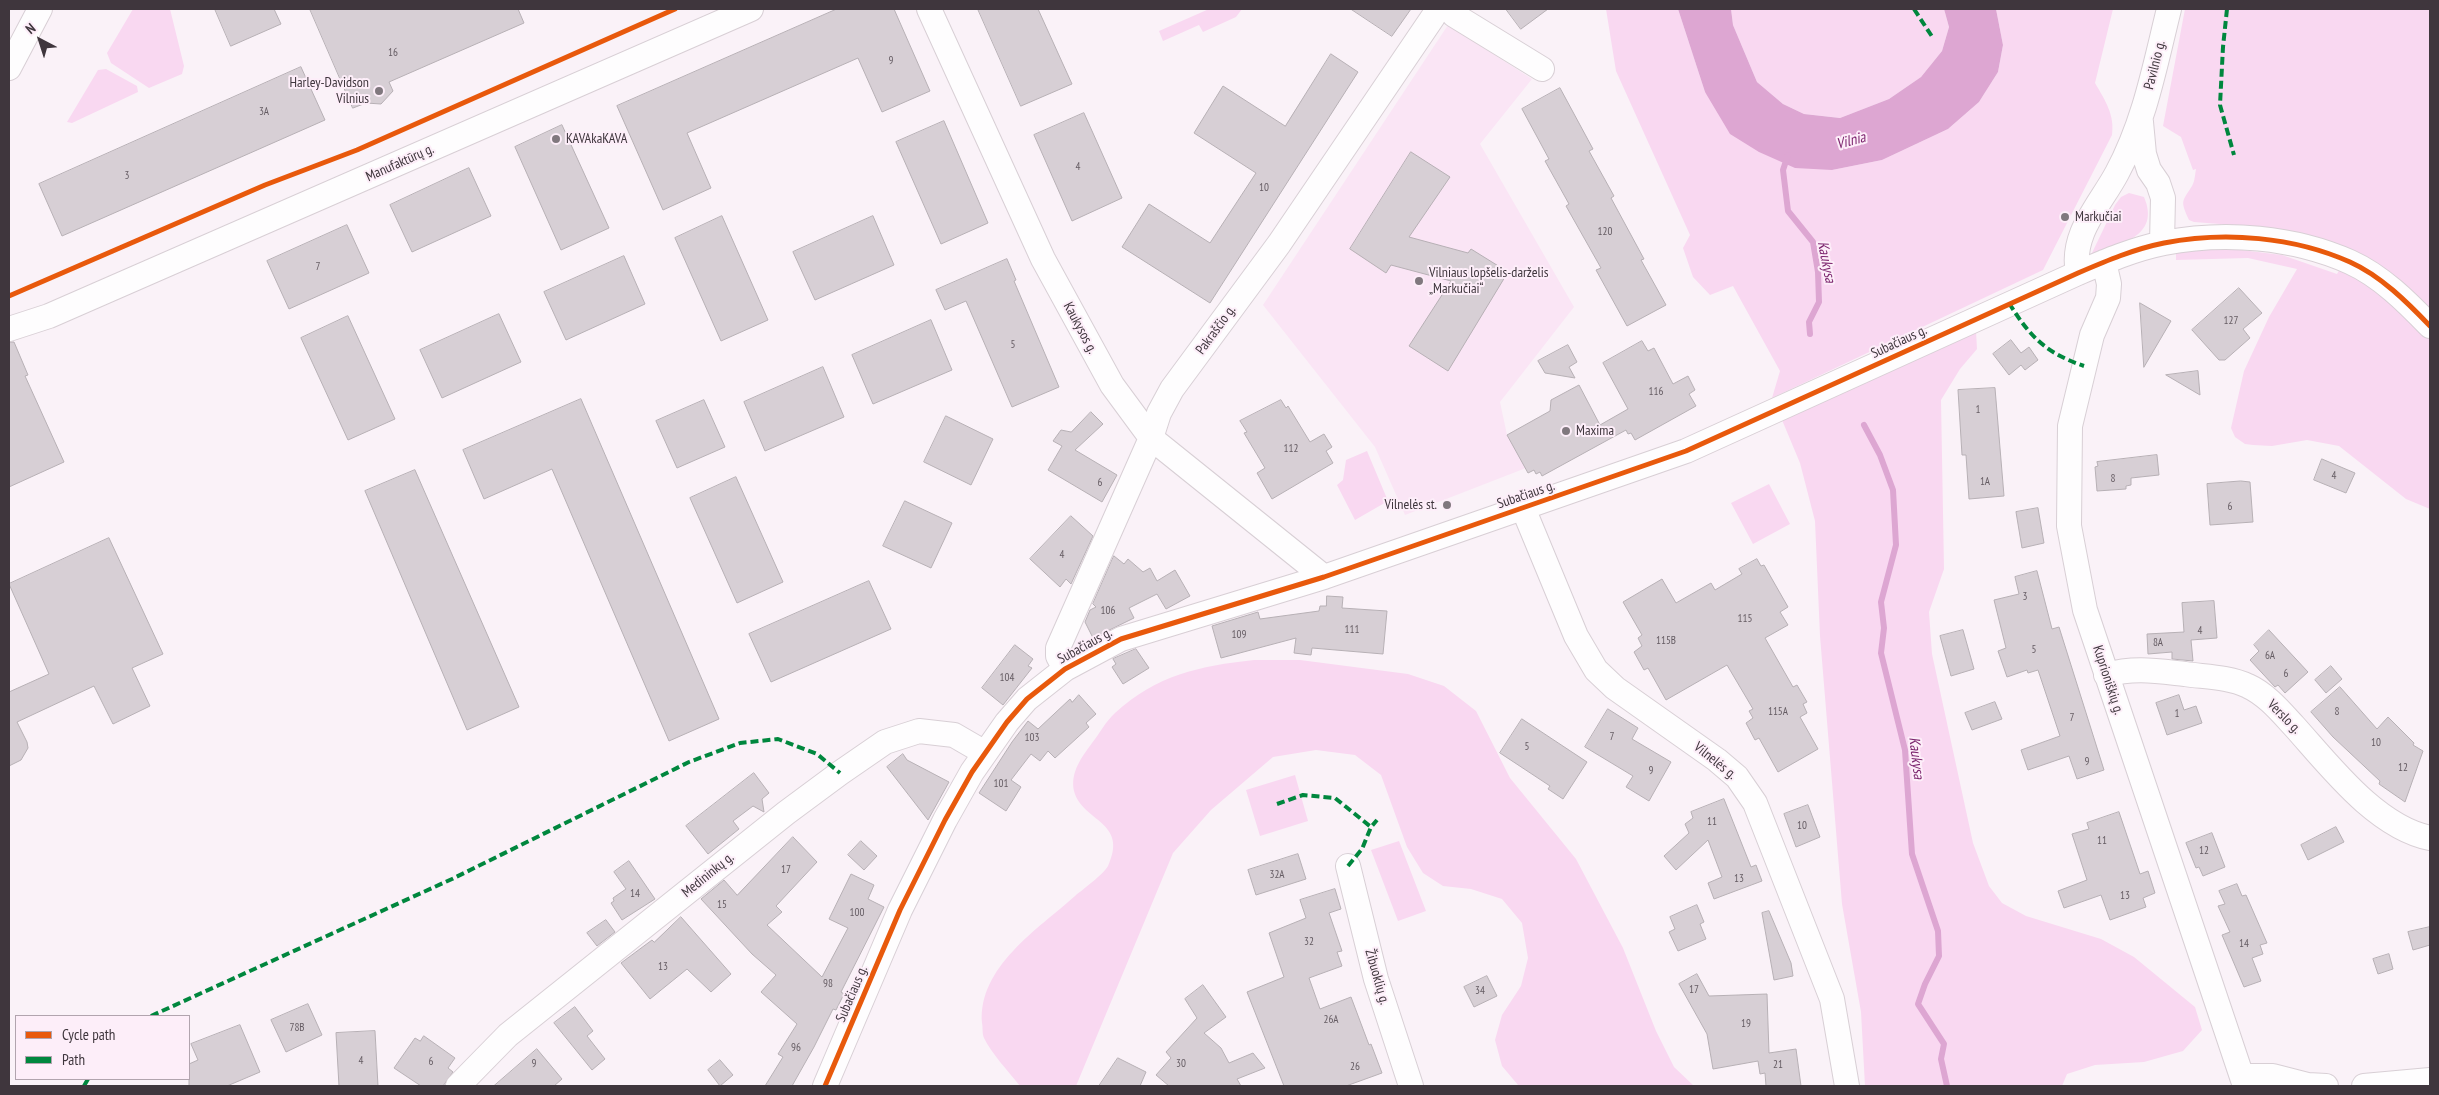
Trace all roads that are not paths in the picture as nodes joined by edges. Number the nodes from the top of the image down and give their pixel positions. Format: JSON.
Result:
{"nodes":[{"id":1,"x":40,"y":9,"type":"edge"},
{"id":2,"x":751,"y":9,"type":"edge"},
{"id":3,"x":929,"y":9,"type":"edge"},
{"id":4,"x":2168,"y":9,"type":"edge"},
{"id":5,"x":1443,"y":12,"type":"edge"},
{"id":6,"x":9,"y":68,"type":"edge"},
{"id":7,"x":1542,"y":69,"type":"dead end"},
{"id":8,"x":2141,"y":122,"type":"junction"},
{"id":9,"x":2149,"y":170,"type":"junction"},
{"id":10,"x":2117,"y":173,"type":"junction"},
{"id":11,"x":2162,"y":243,"type":"junction"},
{"id":12,"x":2104,"y":262,"type":"junction"},
{"id":13,"x":2078,"y":273,"type":"junction"},
{"id":14,"x":49,"y":316,"type":"junction"},
{"id":15,"x":2430,"y":326,"type":"edge"},
{"id":16,"x":9,"y":329,"type":"edge"},
{"id":17,"x":9,"y":338,"type":"edge"},
{"id":18,"x":1152,"y":438,"type":"junction"},
{"id":19,"x":1523,"y":508,"type":"junction"},
{"id":20,"x":1324,"y":577,"type":"junction"},
{"id":21,"x":1065,"y":669,"type":"junction"},
{"id":22,"x":2106,"y":675,"type":"junction"},
{"id":23,"x":985,"y":753,"type":"junction"},
{"id":24,"x":2430,"y":838,"type":"edge"},
{"id":25,"x":1348,"y":866,"type":"dead end"},
{"id":26,"x":2430,"y":1080,"type":"edge"},
{"id":27,"x":2243,"y":1081,"type":"edge"},
{"id":28,"x":458,"y":1086,"type":"edge"},
{"id":29,"x":825,"y":1086,"type":"edge"},
{"id":30,"x":1411,"y":1086,"type":"edge"},
{"id":31,"x":1847,"y":1086,"type":"edge"},
{"id":32,"x":2326,"y":1086,"type":"edge"},
{"id":33,"x":2364,"y":1086,"type":"edge"}],
"edges":[{"from":1,"to":6,"type":"street"},
{"from":2,"to":14,"type":"street","name":"Manufaktūrų g."},
{"from":3,"to":18,"type":"street","name":"Kaukysos g."},
{"from":4,"to":8,"type":"street","name":"Pavilnio g."},
{"from":5,"to":7,"type":"street"},
{"from":5,"to":18,"type":"street","name":"Pakraščio g."},
{"from":8,"to":9,"type":"street","name":"Pavilnio g."},
{"from":8,"to":10,"type":"street","name":"Pavilnio g."},
{"from":9,"to":10,"type":"street"},
{"from":9,"to":11,"type":"street","name":"Pavilnio g."},
{"from":10,"to":13,"type":"street","name":"Pavilnio g."},
{"from":11,"to":12,"type":"street","name":"Subačiaus g."},
{"from":11,"to":15,"type":"street","name":"Subačiaus g."},
{"from":12,"to":13,"type":"street","name":"Subačiaus g."},
{"from":12,"to":22,"type":"street","name":"Kuprioniškių g."},
{"from":13,"to":19,"type":"street","name":"Subačiaus g."},
{"from":14,"to":16,"type":"street","name":"Manufaktūrų g."},
{"from":14,"to":17,"type":"street","name":"Manufaktūrų g."},
{"from":18,"to":20,"type":"street","name":"Kaukysos g."},
{"from":18,"to":21,"type":"street","name":"Pakraščio g."},
{"from":19,"to":20,"type":"street","name":"Subačiaus g."},
{"from":19,"to":31,"type":"street","name":"Vilnelės g."},
{"from":20,"to":21,"type":"street","name":"Subačiaus g."},
{"from":21,"to":23,"type":"street","name":"Subačiaus g."},
{"from":22,"to":24,"type":"street","name":"Verslo g."},
{"from":22,"to":27,"type":"street","name":"Kuprioniškių g."},
{"from":23,"to":28,"type":"street","name":"Medininkų g."},
{"from":23,"to":29,"type":"street","name":"Subačiaus g."},
{"from":25,"to":30,"type":"street","name":"Žibuoklių g."},
{"from":26,"to":33,"type":"street"},
{"from":27,"to":32,"type":"street"}]}
